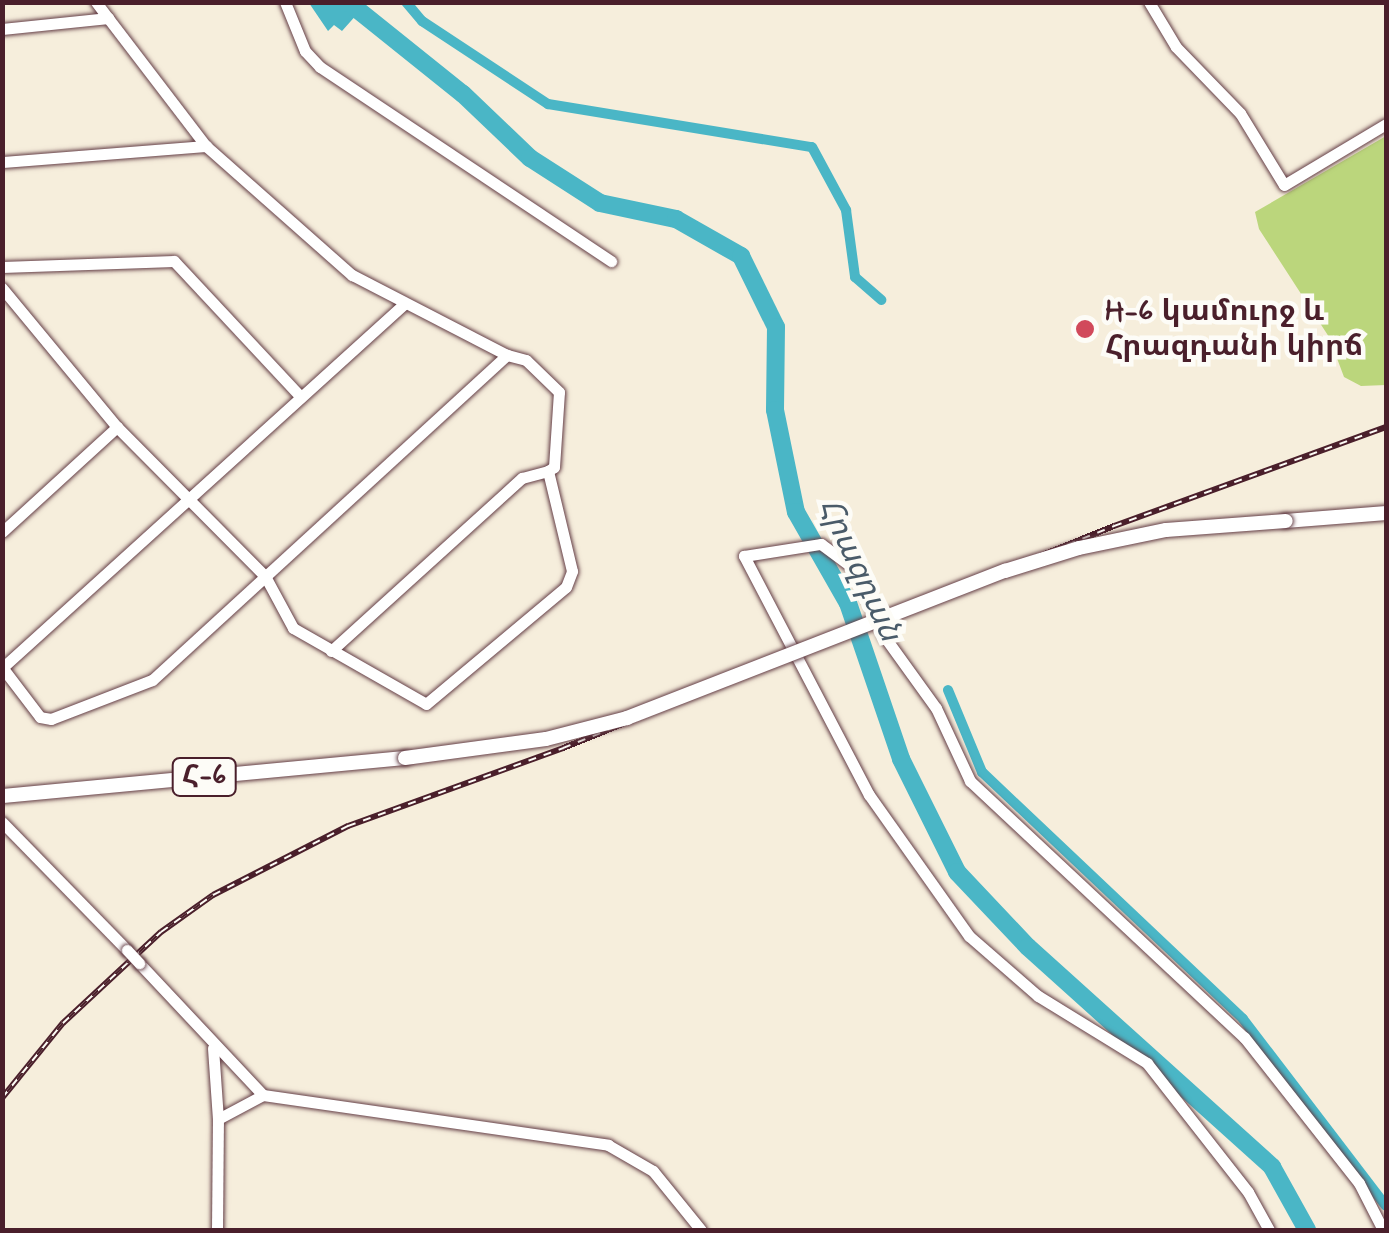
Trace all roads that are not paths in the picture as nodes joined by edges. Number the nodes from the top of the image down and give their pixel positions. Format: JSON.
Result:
{"nodes":[{"id":1,"x":96,"y":2,"type":"edge"},
{"id":2,"x":285,"y":2,"type":"edge"},
{"id":3,"x":1155,"y":6,"type":"edge"},
{"id":4,"x":108,"y":18,"type":"junction"},
{"id":5,"x":2,"y":30,"type":"edge"},
{"id":6,"x":1386,"y":124,"type":"edge"},
{"id":7,"x":206,"y":146,"type":"junction"},
{"id":8,"x":2,"y":162,"type":"edge"},
{"id":9,"x":612,"y":261,"type":"dead end"},
{"id":10,"x":2,"y":267,"type":"edge"},
{"id":11,"x":2,"y":288,"type":"edge"},
{"id":12,"x":404,"y":305,"type":"junction"},
{"id":13,"x":506,"y":355,"type":"junction"},
{"id":14,"x":301,"y":397,"type":"junction"},
{"id":15,"x":118,"y":427,"type":"junction"},
{"id":16,"x":548,"y":471,"type":"junction"},
{"id":17,"x":192,"y":502,"type":"junction"},
{"id":18,"x":1386,"y":514,"type":"edge"},
{"id":19,"x":2,"y":532,"type":"edge"},
{"id":20,"x":264,"y":576,"type":"junction"},
{"id":21,"x":331,"y":651,"type":"junction"},
{"id":22,"x":4,"y":670,"type":"edge"},
{"id":23,"x":2,"y":796,"type":"edge"},
{"id":24,"x":2,"y":822,"type":"edge"},
{"id":25,"x":214,"y":1048,"type":"junction"},
{"id":26,"x":263,"y":1095,"type":"junction"},
{"id":27,"x":218,"y":1119,"type":"junction"},
{"id":28,"x":217,"y":1230,"type":"edge"},
{"id":29,"x":701,"y":1230,"type":"edge"},
{"id":30,"x":1269,"y":1230,"type":"edge"},
{"id":31,"x":1383,"y":1230,"type":"edge"}],
"edges":[{"from":1,"to":4,"type":"street"},
{"from":2,"to":9,"type":"street"},
{"from":3,"to":6,"type":"street"},
{"from":4,"to":5,"type":"street"},
{"from":4,"to":7,"type":"street"},
{"from":7,"to":8,"type":"street"},
{"from":7,"to":12,"type":"street"},
{"from":10,"to":14,"type":"street"},
{"from":11,"to":15,"type":"street"},
{"from":12,"to":13,"type":"street"},
{"from":12,"to":14,"type":"street"},
{"from":13,"to":16,"type":"street"},
{"from":13,"to":20,"type":"street"},
{"from":14,"to":17,"type":"street"},
{"from":15,"to":17,"type":"street"},
{"from":15,"to":19,"type":"street"},
{"from":16,"to":21,"type":"street"},
{"from":16,"to":21,"type":"street"},
{"from":17,"to":20,"type":"street"},
{"from":17,"to":22,"type":"street"},
{"from":18,"to":23,"type":"main road","number":"Հ-6","bridge":true},
{"from":20,"to":21,"type":"street"},
{"from":20,"to":22,"type":"street"},
{"from":24,"to":25,"type":"street","bridge":true},
{"from":25,"to":26,"type":"street"},
{"from":25,"to":27,"type":"street"},
{"from":26,"to":27,"type":"street"},
{"from":26,"to":29,"type":"street"},
{"from":27,"to":28,"type":"street"},
{"from":30,"to":31,"type":"street"}]}
